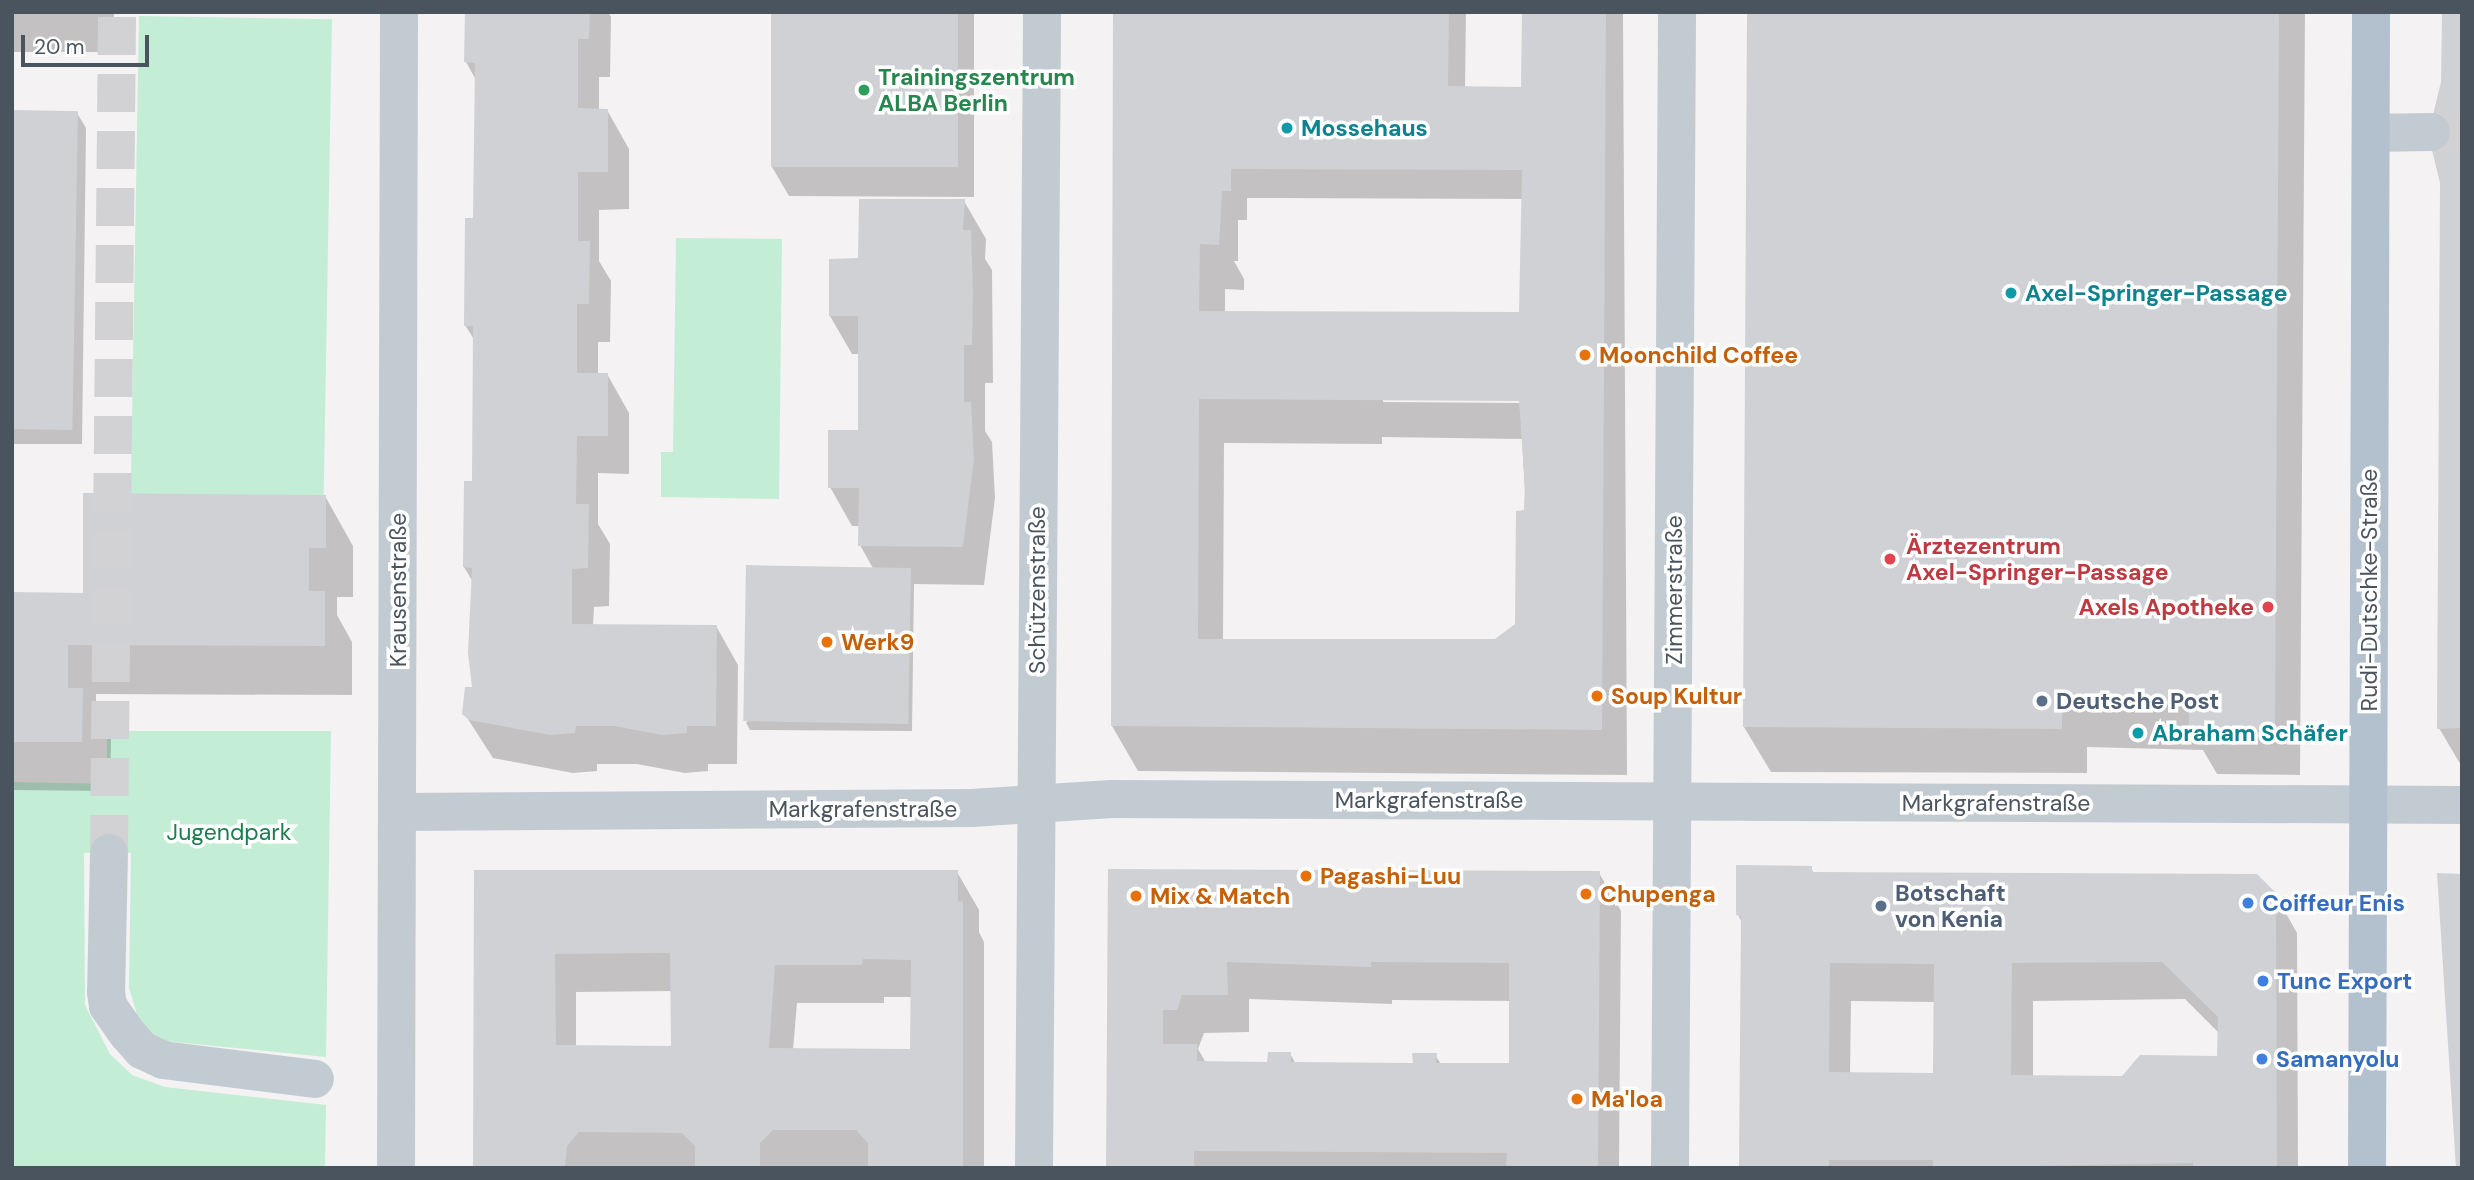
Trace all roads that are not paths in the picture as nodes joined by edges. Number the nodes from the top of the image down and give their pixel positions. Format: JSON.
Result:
{"nodes":[{"id":1,"x":398,"y":12,"type":"edge"},
{"id":2,"x":1042,"y":12,"type":"edge"},
{"id":3,"x":1677,"y":12,"type":"edge"},
{"id":4,"x":2371,"y":12,"type":"edge"},
{"id":5,"x":2431,"y":132,"type":"tunnel mouth"},
{"id":6,"x":2371,"y":133,"type":"junction"},
{"id":7,"x":1673,"y":801,"type":"junction"},
{"id":8,"x":1035,"y":804,"type":"junction"},
{"id":9,"x":2368,"y":805,"type":"junction"},
{"id":10,"x":2462,"y":805,"type":"edge"},
{"id":11,"x":397,"y":812,"type":"junction"},
{"id":12,"x":109,"y":853,"type":"tunnel mouth"},
{"id":13,"x":315,"y":1079,"type":"dead end"},
{"id":14,"x":396,"y":1168,"type":"edge"},
{"id":15,"x":1034,"y":1168,"type":"edge"},
{"id":16,"x":1671,"y":1168,"type":"edge"},
{"id":17,"x":2367,"y":1168,"type":"edge"}],
"edges":[{"from":1,"to":11,"type":"street","name":"Krausenstraße"},
{"from":2,"to":8,"type":"street","name":"Schützenstraße"},
{"from":3,"to":7,"type":"street","name":"Zimmerstraße"},
{"from":4,"to":6,"type":"main road","name":"Rudi-Dutschke-Straße"},
{"from":5,"to":6,"type":"street"},
{"from":6,"to":9,"type":"main road","name":"Rudi-Dutschke-Straße"},
{"from":7,"to":8,"type":"street","name":"Markgrafenstraße"},
{"from":7,"to":9,"type":"street","name":"Markgrafenstraße"},
{"from":7,"to":16,"type":"street","name":"Zimmerstraße"},
{"from":8,"to":11,"type":"street","name":"Markgrafenstraße"},
{"from":8,"to":15,"type":"street","name":"Schützenstraße"},
{"from":9,"to":10,"type":"street","name":"Markgrafenstraße"},
{"from":9,"to":17,"type":"main road","name":"Rudi-Dutschke-Straße"},
{"from":11,"to":14,"type":"street","name":"Krausenstraße"},
{"from":12,"to":13,"type":"street"}]}
